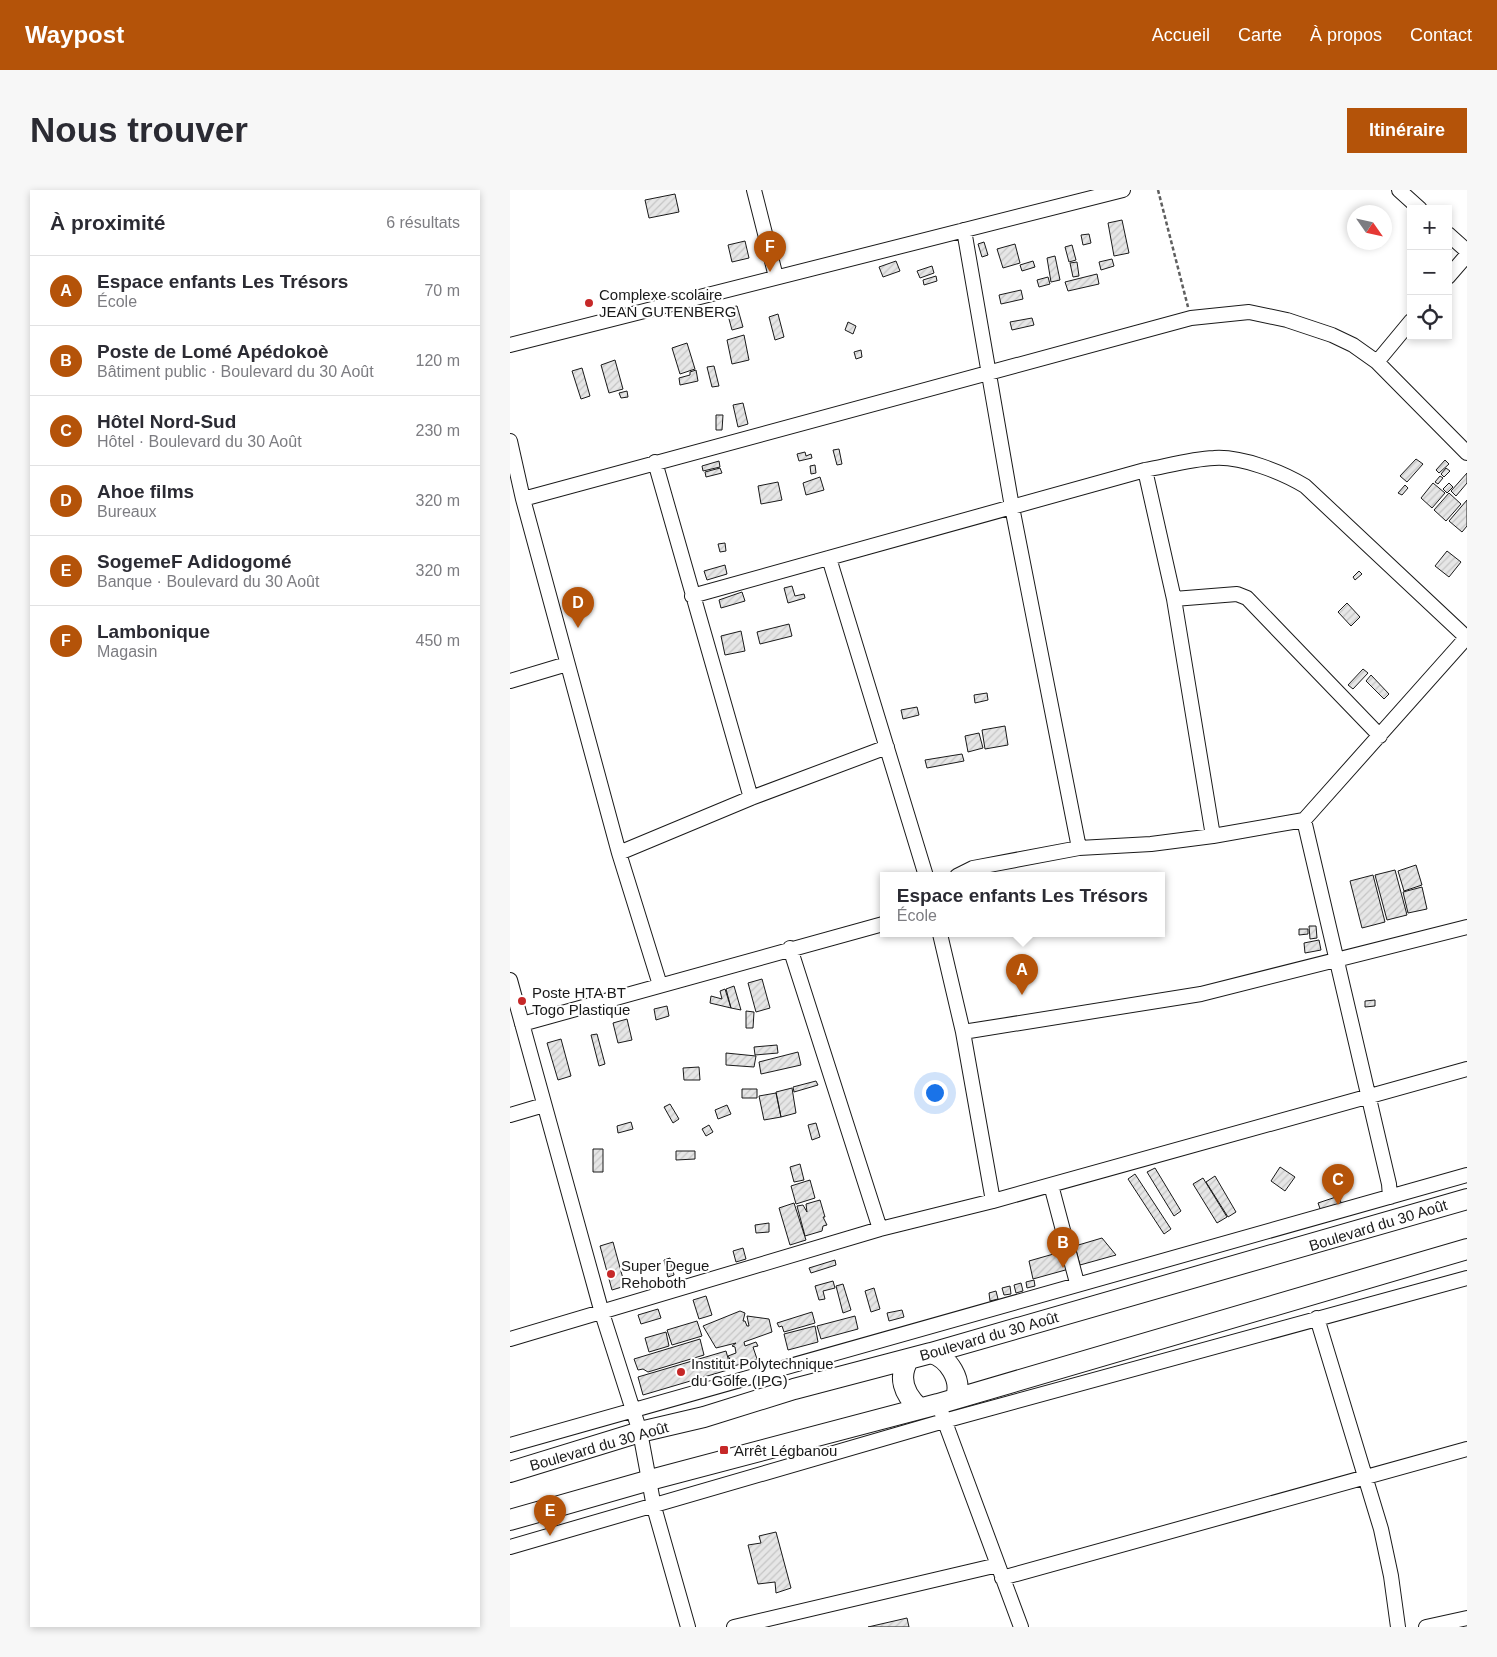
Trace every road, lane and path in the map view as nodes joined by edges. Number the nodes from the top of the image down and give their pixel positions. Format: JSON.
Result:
{"nodes":[{"id":1,"x":754,"y":190,"type":"edge"},
{"id":2,"x":1123,"y":190,"type":"edge"},
{"id":3,"x":1158,"y":190,"type":"edge"},
{"id":4,"x":1399,"y":190,"type":"edge"},
{"id":5,"x":1416,"y":205,"type":"edge"},
{"id":6,"x":964,"y":230,"type":"junction"},
{"id":7,"x":1452,"y":238,"type":"edge"},
{"id":8,"x":1467,"y":251,"type":"edge"},
{"id":9,"x":1467,"y":255,"type":"edge"},
{"id":10,"x":1452,"y":272,"type":"edge"},
{"id":11,"x":776,"y":277,"type":"junction"},
{"id":12,"x":1191,"y":318,"type":"junction"},
{"id":13,"x":1407,"y":327,"type":"edge"},
{"id":14,"x":510,"y":345,"type":"edge"},
{"id":15,"x":1377,"y":362,"type":"junction"},
{"id":16,"x":988,"y":372,"type":"junction"},
{"id":17,"x":510,"y":441,"type":"edge"},
{"id":18,"x":1467,"y":453,"type":"edge"},
{"id":19,"x":655,"y":462,"type":"junction"},
{"id":20,"x":1145,"y":470,"type":"junction"},
{"id":21,"x":523,"y":500,"type":"junction"},
{"id":22,"x":1012,"y":507,"type":"junction"},
{"id":23,"x":829,"y":558,"type":"junction"},
{"id":24,"x":692,"y":596,"type":"junction"},
{"id":25,"x":1174,"y":599,"type":"junction"},
{"id":26,"x":1467,"y":638,"type":"edge"},
{"id":27,"x":567,"y":664,"type":"junction"},
{"id":28,"x":510,"y":681,"type":"edge"},
{"id":29,"x":1380,"y":736,"type":"junction"},
{"id":30,"x":886,"y":747,"type":"junction"},
{"id":31,"x":751,"y":798,"type":"junction"},
{"id":32,"x":1304,"y":820,"type":"junction"},
{"id":33,"x":1212,"y":836,"type":"junction"},
{"id":34,"x":1079,"y":848,"type":"junction"},
{"id":35,"x":619,"y":853,"type":"junction"},
{"id":36,"x":925,"y":872,"type":"edge"},
{"id":37,"x":965,"y":872,"type":"edge"},
{"id":38,"x":880,"y":925,"type":"edge"},
{"id":39,"x":1467,"y":927,"type":"edge"},
{"id":40,"x":941,"y":937,"type":"edge"},
{"id":41,"x":790,"y":948,"type":"junction"},
{"id":42,"x":1338,"y":960,"type":"junction"},
{"id":43,"x":510,"y":980,"type":"edge"},
{"id":44,"x":660,"y":985,"type":"junction"},
{"id":45,"x":522,"y":1024,"type":"junction"},
{"id":46,"x":963,"y":1032,"type":"junction"},
{"id":47,"x":1467,"y":1068,"type":"edge"},
{"id":48,"x":1369,"y":1096,"type":"junction"},
{"id":49,"x":544,"y":1105,"type":"junction"},
{"id":50,"x":510,"y":1115,"type":"edge"},
{"id":51,"x":1467,"y":1175,"type":"edge"},
{"id":52,"x":1051,"y":1185,"type":"junction"},
{"id":53,"x":1390,"y":1197,"type":"junction"},
{"id":54,"x":1467,"y":1199,"type":"edge"},
{"id":55,"x":993,"y":1201,"type":"junction"},
{"id":56,"x":880,"y":1229,"type":"junction"},
{"id":57,"x":1467,"y":1249,"type":"edge"},
{"id":58,"x":1467,"y":1278,"type":"edge"},
{"id":59,"x":1077,"y":1283,"type":"junction"},
{"id":60,"x":602,"y":1313,"type":"junction"},
{"id":61,"x":1317,"y":1318,"type":"junction"},
{"id":62,"x":510,"y":1339,"type":"edge"},
{"id":63,"x":931,"y":1353,"type":"junction"},
{"id":64,"x":908,"y":1359,"type":"junction"},
{"id":65,"x":939,"y":1408,"type":"junction"},
{"id":66,"x":633,"y":1410,"type":"junction"},
{"id":67,"x":640,"y":1432,"type":"junction"},
{"id":68,"x":510,"y":1445,"type":"edge"},
{"id":69,"x":1467,"y":1449,"type":"edge"},
{"id":70,"x":510,"y":1472,"type":"edge"},
{"id":71,"x":1365,"y":1476,"type":"junction"},
{"id":72,"x":650,"y":1480,"type":"junction"},
{"id":73,"x":654,"y":1507,"type":"junction"},
{"id":74,"x":510,"y":1520,"type":"edge"},
{"id":75,"x":510,"y":1547,"type":"edge"},
{"id":76,"x":1000,"y":1571,"type":"junction"},
{"id":77,"x":1467,"y":1618,"type":"edge"},
{"id":78,"x":688,"y":1627,"type":"edge"},
{"id":79,"x":734,"y":1627,"type":"edge"},
{"id":80,"x":1021,"y":1627,"type":"edge"},
{"id":81,"x":1398,"y":1627,"type":"edge"},
{"id":82,"x":1426,"y":1627,"type":"edge"}],
"edges":[{"from":1,"to":11,"type":"street"},
{"from":2,"to":6,"type":"street"},
{"from":3,"to":12,"type":"path"},
{"from":4,"to":5,"type":"street"},
{"from":6,"to":11,"type":"street"},
{"from":6,"to":16,"type":"street"},
{"from":7,"to":8,"type":"street"},
{"from":9,"to":10,"type":"street"},
{"from":11,"to":14,"type":"street"},
{"from":12,"to":15,"type":"street"},
{"from":12,"to":16,"type":"street"},
{"from":13,"to":15,"type":"street"},
{"from":15,"to":18,"type":"street"},
{"from":16,"to":19,"type":"street"},
{"from":16,"to":22,"type":"street"},
{"from":17,"to":21,"type":"street"},
{"from":19,"to":21,"type":"street"},
{"from":19,"to":24,"type":"street"},
{"from":20,"to":22,"type":"street"},
{"from":20,"to":25,"type":"street"},
{"from":20,"to":26,"type":"street"},
{"from":21,"to":27,"type":"street"},
{"from":22,"to":23,"type":"street"},
{"from":22,"to":34,"type":"street"},
{"from":23,"to":24,"type":"street"},
{"from":23,"to":30,"type":"street"},
{"from":24,"to":31,"type":"street"},
{"from":25,"to":29,"type":"street"},
{"from":25,"to":33,"type":"street"},
{"from":26,"to":29,"type":"street"},
{"from":27,"to":28,"type":"street"},
{"from":27,"to":35,"type":"street"},
{"from":29,"to":32,"type":"street"},
{"from":30,"to":31,"type":"street"},
{"from":30,"to":36,"type":"street"},
{"from":31,"to":35,"type":"street"},
{"from":32,"to":33,"type":"street"},
{"from":32,"to":42,"type":"street"},
{"from":33,"to":34,"type":"street"},
{"from":34,"to":37,"type":"street"},
{"from":35,"to":44,"type":"street"},
{"from":38,"to":41,"type":"street"},
{"from":39,"to":42,"type":"street"},
{"from":40,"to":46,"type":"street"},
{"from":41,"to":44,"type":"street"},
{"from":41,"to":56,"type":"street"},
{"from":42,"to":46,"type":"street"},
{"from":42,"to":48,"type":"street"},
{"from":43,"to":45,"type":"street"},
{"from":44,"to":45,"type":"street"},
{"from":45,"to":49,"type":"street"},
{"from":46,"to":55,"type":"street"},
{"from":47,"to":48,"type":"street"},
{"from":48,"to":52,"type":"street"},
{"from":48,"to":53,"type":"street"},
{"from":49,"to":50,"type":"street"},
{"from":49,"to":60,"type":"street"},
{"from":51,"to":53,"type":"street"},
{"from":52,"to":55,"type":"street"},
{"from":52,"to":59,"type":"street"},
{"from":53,"to":59,"type":"street"},
{"from":54,"to":63,"type":"highway","name":"Boulevard du 30 Août"},
{"from":55,"to":56,"type":"street"},
{"from":56,"to":60,"type":"street"},
{"from":57,"to":65,"type":"highway"},
{"from":58,"to":61,"type":"street"},
{"from":59,"to":66,"type":"street"},
{"from":60,"to":62,"type":"street"},
{"from":60,"to":66,"type":"street"},
{"from":61,"to":65,"type":"street"},
{"from":61,"to":71,"type":"street"},
{"from":63,"to":64,"type":"highway","name":"Boulevard du 30 Août"},
{"from":63,"to":65,"type":"highway"},
{"from":64,"to":65,"type":"highway"},
{"from":64,"to":67,"type":"highway","name":"Boulevard du 30 Août"},
{"from":65,"to":72,"type":"highway"},
{"from":65,"to":73,"type":"street"},
{"from":65,"to":76,"type":"street"},
{"from":66,"to":67,"type":"street"},
{"from":66,"to":68,"type":"street"},
{"from":67,"to":70,"type":"highway","name":"Boulevard du 30 Août"},
{"from":67,"to":72,"type":"street"},
{"from":69,"to":71,"type":"street"},
{"from":71,"to":76,"type":"street"},
{"from":71,"to":81,"type":"street"},
{"from":72,"to":73,"type":"street"},
{"from":72,"to":74,"type":"highway"},
{"from":73,"to":75,"type":"street"},
{"from":73,"to":78,"type":"street"},
{"from":76,"to":79,"type":"street"},
{"from":76,"to":80,"type":"street"},
{"from":77,"to":82,"type":"street"}]}
